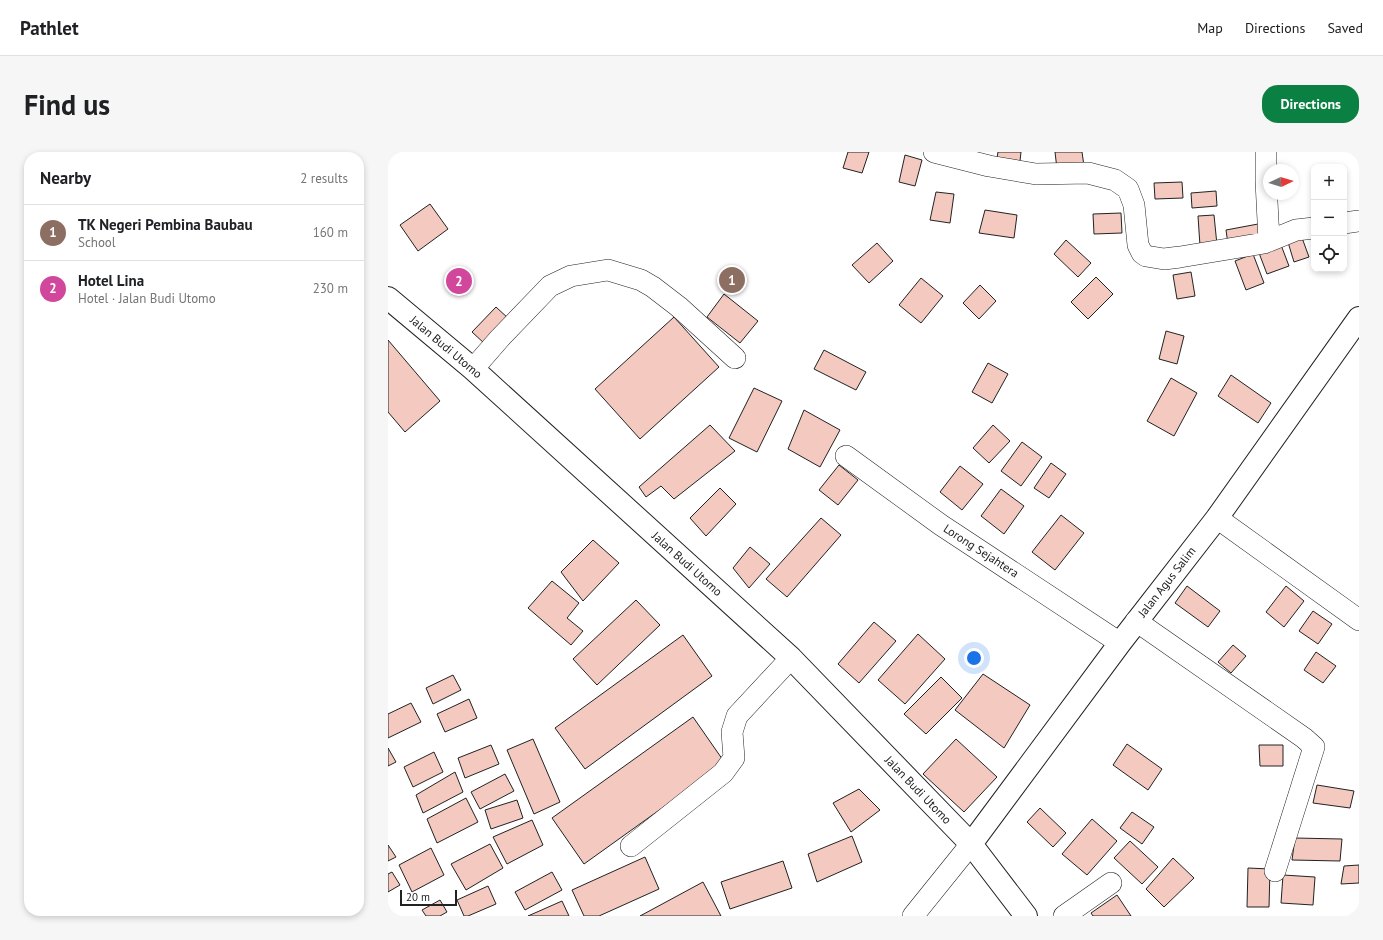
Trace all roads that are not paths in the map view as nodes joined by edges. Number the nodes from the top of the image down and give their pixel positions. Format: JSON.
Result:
{"nodes":[{"id":1,"x":934,"y":152,"type":"edge"},
{"id":2,"x":1266,"y":152,"type":"edge"},
{"id":3,"x":1359,"y":221,"type":"edge"},
{"id":4,"x":1347,"y":223,"type":"edge"},
{"id":5,"x":1311,"y":228,"type":"edge"},
{"id":6,"x":1269,"y":241,"type":"junction"},
{"id":7,"x":388,"y":298,"type":"edge"},
{"id":8,"x":1359,"y":318,"type":"edge"},
{"id":9,"x":735,"y":358,"type":"dead end"},
{"id":10,"x":473,"y":369,"type":"junction"},
{"id":11,"x":846,"y":456,"type":"dead end"},
{"id":12,"x":1216,"y":518,"type":"junction"},
{"id":13,"x":1359,"y":620,"type":"edge"},
{"id":14,"x":1136,"y":621,"type":"junction"},
{"id":15,"x":1120,"y":643,"type":"junction"},
{"id":16,"x":790,"y":658,"type":"junction"},
{"id":17,"x":971,"y":844,"type":"junction"},
{"id":18,"x":631,"y":846,"type":"dead end"},
{"id":19,"x":1275,"y":871,"type":"dead end"},
{"id":20,"x":1111,"y":883,"type":"dead end"},
{"id":21,"x":913,"y":916,"type":"edge"},
{"id":22,"x":1026,"y":916,"type":"edge"},
{"id":23,"x":1064,"y":916,"type":"edge"}],
"edges":[{"from":1,"to":6,"type":"street"},
{"from":2,"to":6,"type":"street"},
{"from":3,"to":4,"type":"street"},
{"from":5,"to":6,"type":"street"},
{"from":7,"to":10,"type":"main road","name":"Jalan Budi Utomo"},
{"from":8,"to":12,"type":"main road","name":"Jalan Agus Salim"},
{"from":9,"to":10,"type":"street"},
{"from":10,"to":16,"type":"main road","name":"Jalan Budi Utomo"},
{"from":11,"to":15,"type":"street","name":"Lorong Sejahtera"},
{"from":12,"to":13,"type":"street"},
{"from":12,"to":14,"type":"main road","name":"Jalan Agus Salim"},
{"from":14,"to":15,"type":"main road","name":"Jalan Agus Salim"},
{"from":14,"to":19,"type":"street"},
{"from":15,"to":17,"type":"main road","name":"Jalan Agus Salim"},
{"from":16,"to":17,"type":"main road","name":"Jalan Budi Utomo"},
{"from":16,"to":18,"type":"street"},
{"from":17,"to":21,"type":"street"},
{"from":17,"to":22,"type":"main road","name":"Jalan Budi Utomo"},
{"from":20,"to":23,"type":"street"}]}
